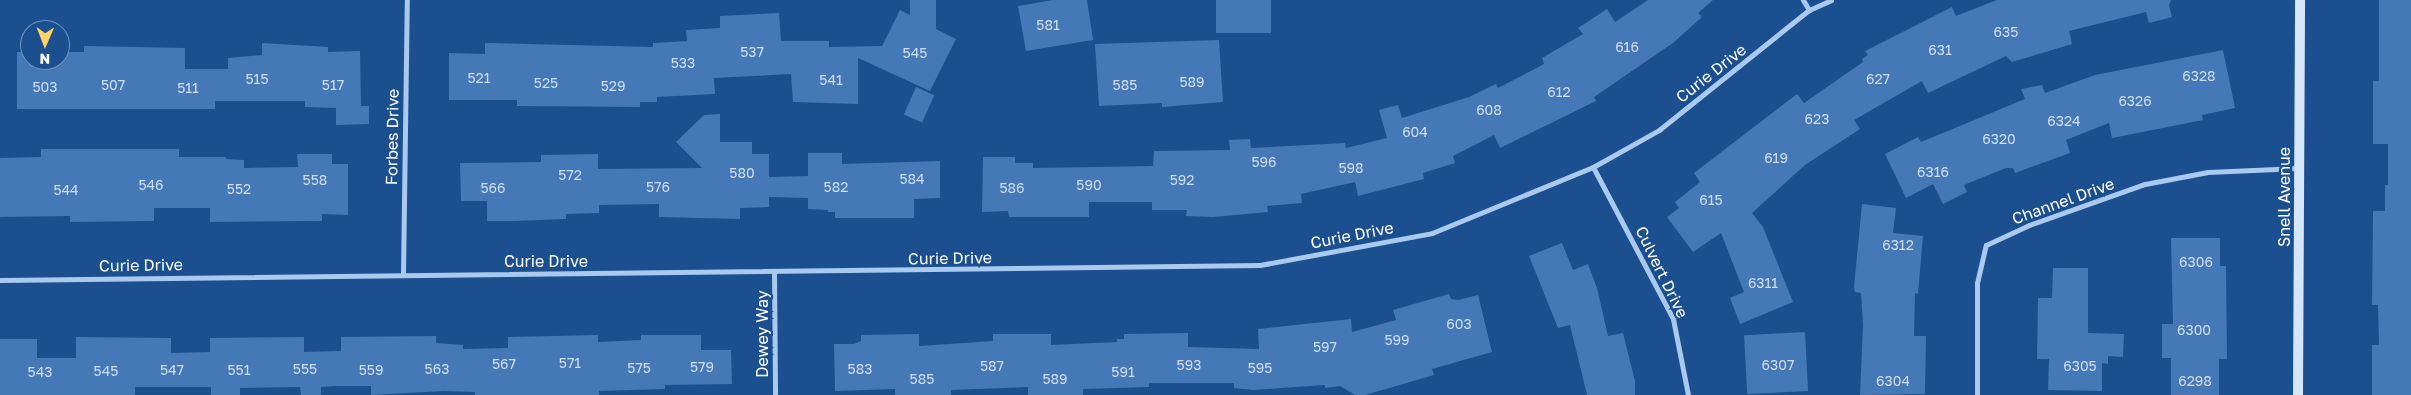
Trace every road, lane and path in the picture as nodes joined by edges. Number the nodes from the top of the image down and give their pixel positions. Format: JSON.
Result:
{"nodes":[{"id":1,"x":407,"y":0,"type":"edge"},
{"id":2,"x":1803,"y":0,"type":"edge"},
{"id":3,"x":1831,"y":0,"type":"edge"},
{"id":4,"x":2300,"y":0,"type":"edge"},
{"id":5,"x":1809,"y":10,"type":"junction"},
{"id":6,"x":1593,"y":167,"type":"junction"},
{"id":7,"x":2299,"y":168,"type":"junction"},
{"id":8,"x":774,"y":273,"type":"junction"},
{"id":9,"x":403,"y":274,"type":"junction"},
{"id":10,"x":0,"y":280,"type":"edge"},
{"id":11,"x":775,"y":395,"type":"edge"},
{"id":12,"x":1688,"y":395,"type":"edge"},
{"id":13,"x":1977,"y":395,"type":"edge"},
{"id":14,"x":2298,"y":395,"type":"edge"}],
"edges":[{"from":1,"to":9,"type":"street","name":"Forbes Drive"},
{"from":2,"to":5,"type":"street"},
{"from":3,"to":5,"type":"street","name":"Curie Drive"},
{"from":4,"to":7,"type":"street","name":"Snell Avenue"},
{"from":5,"to":6,"type":"street","name":"Curie Drive"},
{"from":6,"to":8,"type":"street","name":"Curie Drive"},
{"from":6,"to":12,"type":"street","name":"Culvert Drive"},
{"from":7,"to":13,"type":"street","name":"Channel Drive"},
{"from":7,"to":14,"type":"street","name":"Snell Avenue"},
{"from":8,"to":9,"type":"street","name":"Curie Drive"},
{"from":8,"to":11,"type":"street","name":"Dewey Way"},
{"from":9,"to":10,"type":"street","name":"Curie Drive"}]}
